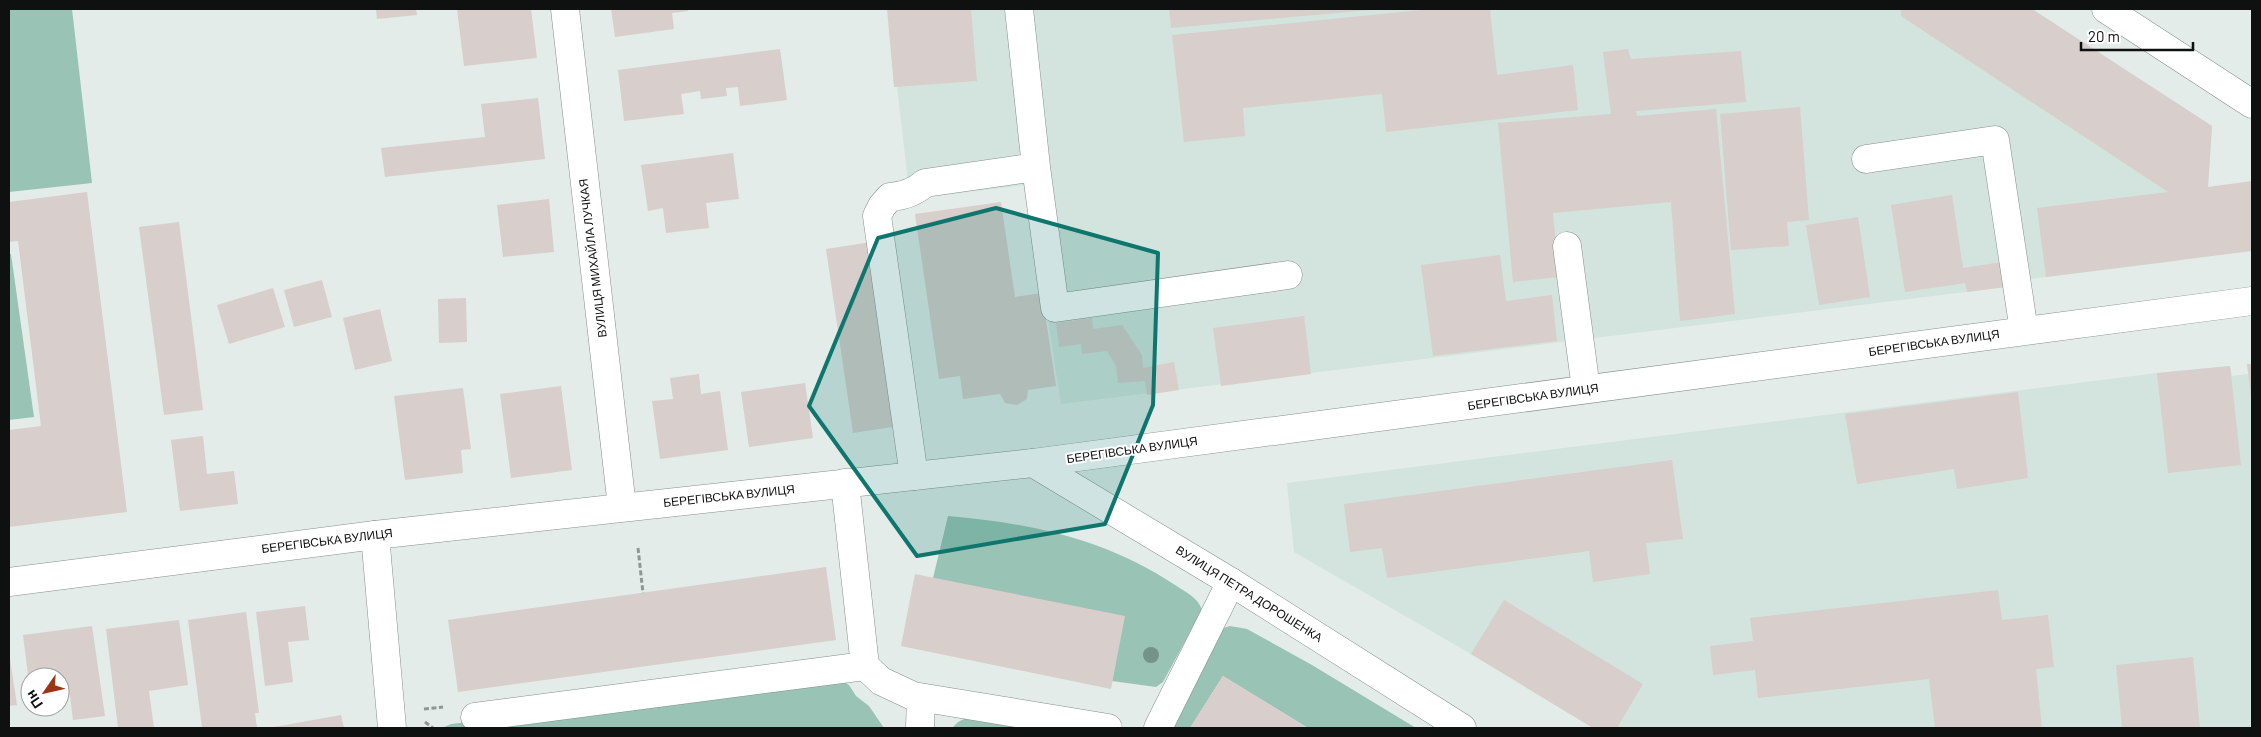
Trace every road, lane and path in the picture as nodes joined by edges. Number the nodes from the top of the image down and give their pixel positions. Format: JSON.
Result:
{"nodes":[{"id":1,"x":565,"y":9,"type":"edge"},
{"id":2,"x":1019,"y":9,"type":"edge"},
{"id":3,"x":2106,"y":9,"type":"edge"},
{"id":4,"x":2252,"y":104,"type":"edge"},
{"id":5,"x":1866,"y":159,"type":"dead end"},
{"id":6,"x":1036,"y":167,"type":"junction"},
{"id":7,"x":1567,"y":246,"type":"dead end"},
{"id":8,"x":1288,"y":275,"type":"dead end"},
{"id":9,"x":2252,"y":301,"type":"edge"},
{"id":10,"x":2024,"y":331,"type":"junction"},
{"id":11,"x":1586,"y":389,"type":"junction"},
{"id":12,"x":1033,"y":463,"type":"junction"},
{"id":13,"x":914,"y":476,"type":"junction"},
{"id":14,"x":845,"y":483,"type":"junction"},
{"id":15,"x":622,"y":508,"type":"junction"},
{"id":16,"x":375,"y":535,"type":"junction"},
{"id":17,"x":638,"y":548,"type":"dead end"},
{"id":18,"x":9,"y":582,"type":"edge"},
{"id":19,"x":1231,"y":582,"type":"junction"},
{"id":20,"x":643,"y":593,"type":"dead end"},
{"id":21,"x":865,"y":666,"type":"junction"},
{"id":22,"x":921,"y":698,"type":"junction"},
{"id":23,"x":475,"y":717,"type":"dead end"},
{"id":24,"x":392,"y":728,"type":"edge"},
{"id":25,"x":920,"y":728,"type":"edge"},
{"id":26,"x":1108,"y":728,"type":"edge"},
{"id":27,"x":1158,"y":728,"type":"edge"},
{"id":28,"x":1462,"y":728,"type":"edge"}],
"edges":[{"from":1,"to":15,"type":"street","name":"ВУЛИЦЯ МИХАЙЛА ЛУЧКАЯ"},
{"from":2,"to":6,"type":"street"},
{"from":3,"to":4,"type":"street"},
{"from":5,"to":10,"type":"street"},
{"from":6,"to":8,"type":"street"},
{"from":6,"to":13,"type":"street"},
{"from":7,"to":11,"type":"street"},
{"from":9,"to":10,"type":"street","name":"БЕРЕГІВСЬКА ВУЛИЦЯ"},
{"from":10,"to":11,"type":"street","name":"БЕРЕГІВСЬКА ВУЛИЦЯ"},
{"from":11,"to":12,"type":"street","name":"БЕРЕГІВСЬКА ВУЛИЦЯ"},
{"from":12,"to":13,"type":"street","name":"БЕРЕГІВСЬКА ВУЛИЦЯ"},
{"from":12,"to":19,"type":"street","name":"ВУЛИЦЯ ПЕТРА ДОРОШЕНКА"},
{"from":13,"to":14,"type":"street","name":"БЕРЕГІВСЬКА ВУЛИЦЯ"},
{"from":14,"to":15,"type":"street","name":"БЕРЕГІВСЬКА ВУЛИЦЯ"},
{"from":14,"to":21,"type":"street"},
{"from":15,"to":16,"type":"street","name":"БЕРЕГІВСЬКА ВУЛИЦЯ"},
{"from":16,"to":18,"type":"street","name":"БЕРЕГІВСЬКА ВУЛИЦЯ"},
{"from":16,"to":24,"type":"street"},
{"from":17,"to":20,"type":"path"},
{"from":19,"to":27,"type":"street"},
{"from":19,"to":28,"type":"street","name":"ВУЛИЦЯ ПЕТРА ДОРОШЕНКА"},
{"from":21,"to":22,"type":"street"},
{"from":21,"to":23,"type":"street"},
{"from":22,"to":25,"type":"street"},
{"from":22,"to":26,"type":"street"}]}
